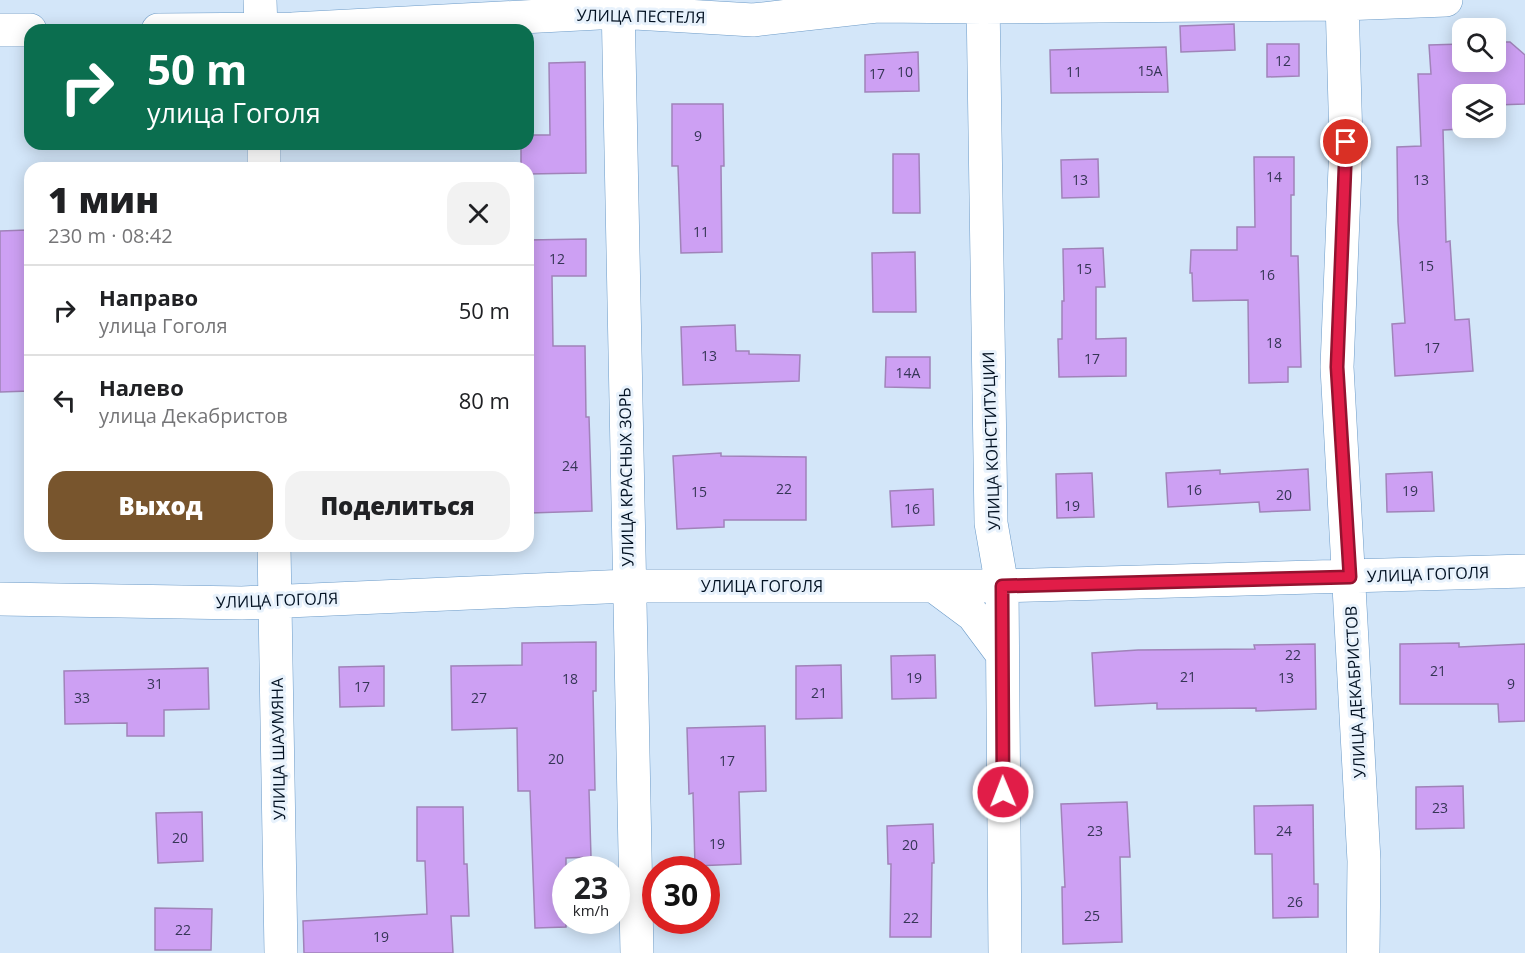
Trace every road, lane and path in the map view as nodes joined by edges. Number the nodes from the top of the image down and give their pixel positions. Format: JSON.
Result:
{"nodes":[{"id":1,"x":260,"y":0,"type":"edge"},
{"id":2,"x":1446,"y":0,"type":"edge"},
{"id":3,"x":1342,"y":2,"type":"edge"},
{"id":4,"x":983,"y":4,"type":"edge"},
{"id":5,"x":618,"y":6,"type":"edge"},
{"id":6,"x":261,"y":24,"type":"edge"},
{"id":7,"x":350,"y":24,"type":"edge"},
{"id":8,"x":0,"y":30,"type":"edge"},
{"id":9,"x":24,"y":30,"type":"edge"},
{"id":10,"x":274,"y":552,"type":"edge"},
{"id":11,"x":1525,"y":571,"type":"edge"},
{"id":12,"x":1350,"y":577,"type":"junction"},
{"id":13,"x":628,"y":586,"type":"junction"},
{"id":14,"x":934,"y":586,"type":"junction"},
{"id":15,"x":1002,"y":586,"type":"junction"},
{"id":16,"x":0,"y":599,"type":"edge"},
{"id":17,"x":275,"y":602,"type":"junction"},
{"id":18,"x":1002,"y":654,"type":"junction"},
{"id":19,"x":281,"y":953,"type":"edge"},
{"id":20,"x":637,"y":953,"type":"edge"},
{"id":21,"x":1005,"y":953,"type":"edge"},
{"id":22,"x":1363,"y":953,"type":"edge"}],
"edges":[{"from":1,"to":6,"type":"street"},
{"from":2,"to":3,"type":"street","name":"УЛИЦА ПЕСТЕЛЯ"},
{"from":3,"to":4,"type":"street","name":"УЛИЦА ПЕСТЕЛЯ"},
{"from":3,"to":12,"type":"street","name":"УЛИЦА ДЕКАБРИСТОВ"},
{"from":4,"to":5,"type":"street","name":"УЛИЦА ПЕСТЕЛЯ"},
{"from":4,"to":15,"type":"street","name":"УЛИЦА КОНСТИТУЦИИ"},
{"from":5,"to":7,"type":"street","name":"УЛИЦА ПЕСТЕЛЯ"},
{"from":5,"to":13,"type":"street","name":"УЛИЦА КРАСНЫХ ЗОРЬ"},
{"from":8,"to":9,"type":"street"},
{"from":10,"to":17,"type":"street","name":"УЛИЦА ШАУМЯНА"},
{"from":11,"to":12,"type":"street","name":"УЛИЦА ГОГОЛЯ"},
{"from":12,"to":15,"type":"street","name":"УЛИЦА ГОГОЛЯ"},
{"from":12,"to":22,"type":"street","name":"УЛИЦА ДЕКАБРИСТОВ"},
{"from":13,"to":14,"type":"street","name":"УЛИЦА ГОГОЛЯ"},
{"from":13,"to":17,"type":"street","name":"УЛИЦА ГОГОЛЯ"},
{"from":13,"to":20,"type":"street","name":"УЛИЦА КРАСНЫХ ЗОРЬ"},
{"from":14,"to":15,"type":"street","name":"УЛИЦА ГОГОЛЯ"},
{"from":14,"to":18,"type":"street"},
{"from":15,"to":18,"type":"street","name":"УЛИЦА КОНСТИТУЦИИ"},
{"from":16,"to":17,"type":"street","name":"УЛИЦА ГОГОЛЯ"},
{"from":17,"to":19,"type":"street","name":"УЛИЦА ШАУМЯНА"},
{"from":18,"to":21,"type":"street","name":"УЛИЦА КОНСТИТУЦИИ"}]}
